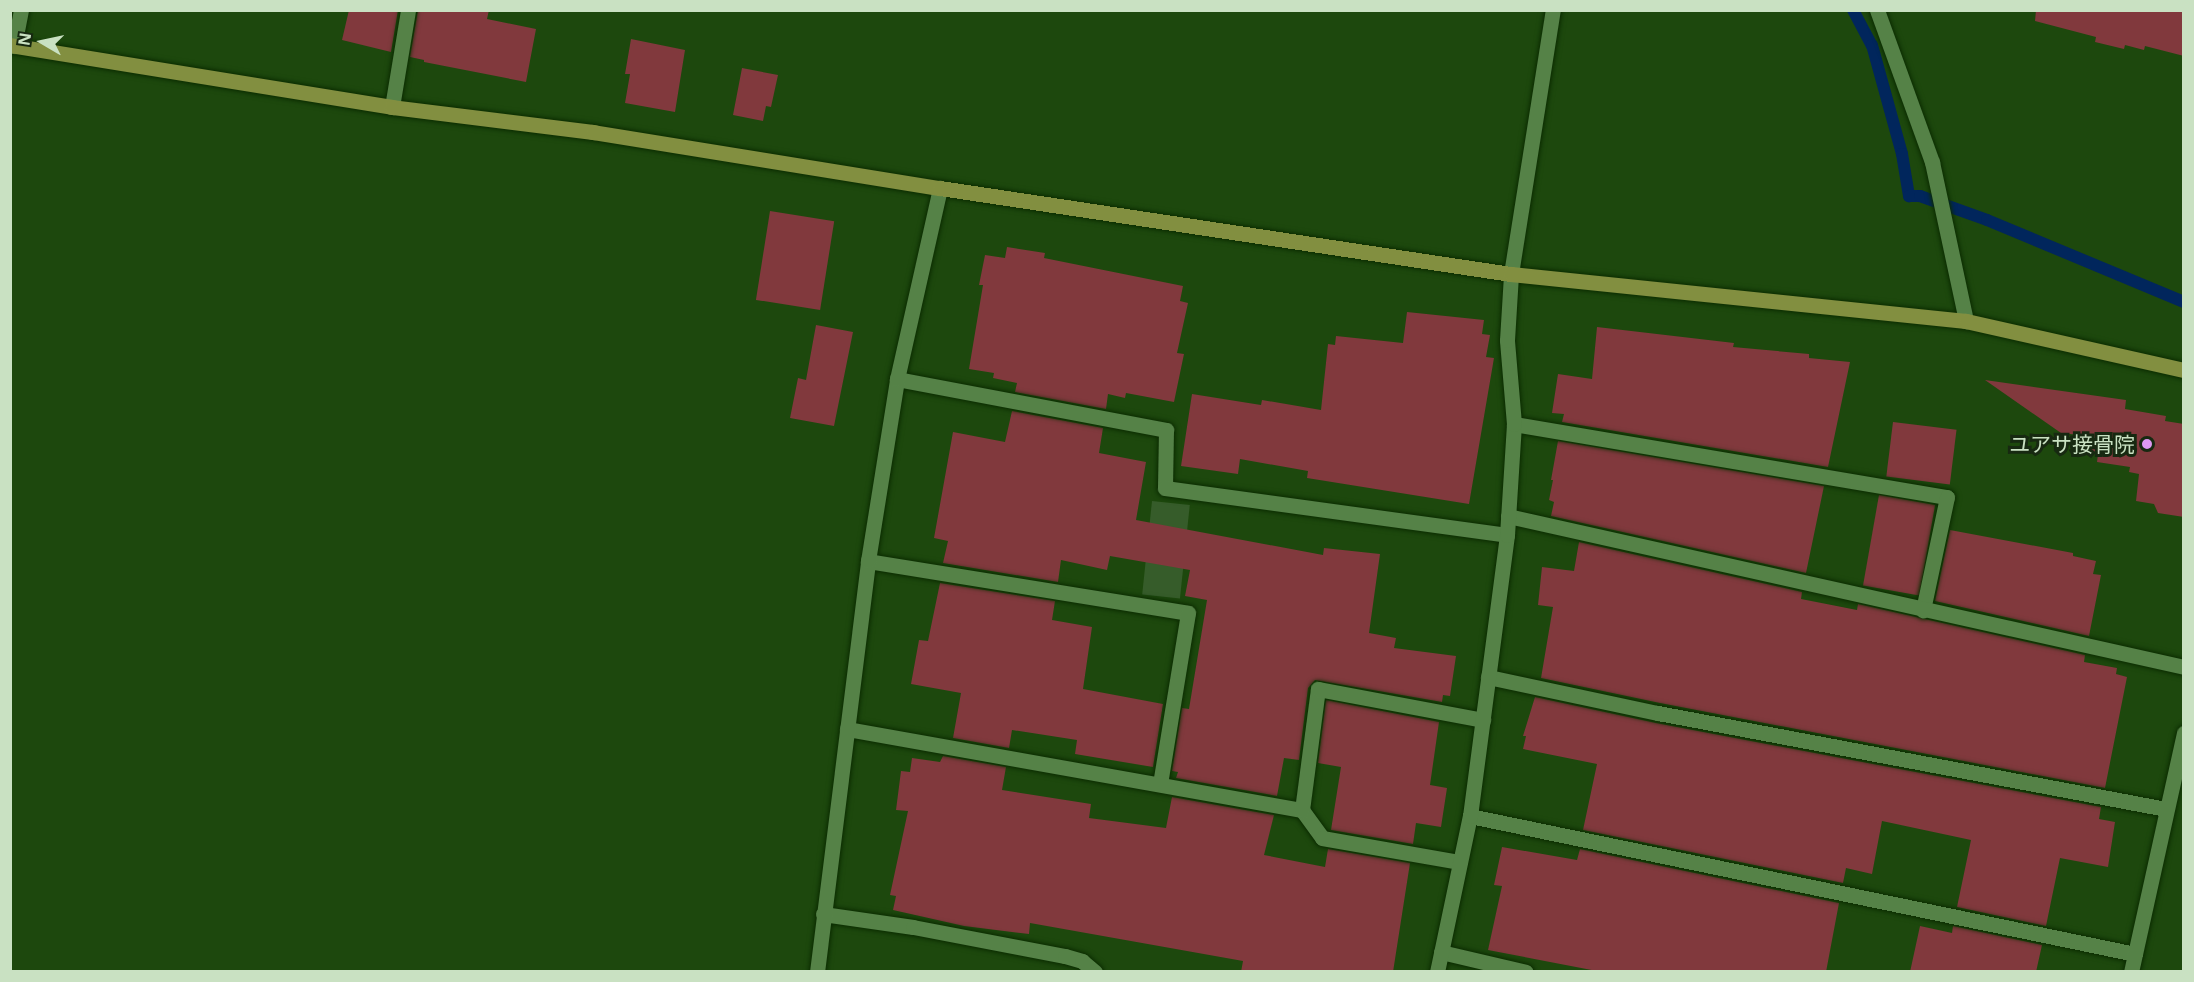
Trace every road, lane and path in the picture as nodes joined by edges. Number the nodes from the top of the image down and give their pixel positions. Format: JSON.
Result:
{"nodes":[{"id":1,"x":21,"y":10,"type":"edge"},
{"id":2,"x":408,"y":10,"type":"edge"},
{"id":3,"x":1553,"y":10,"type":"edge"},
{"id":4,"x":1877,"y":10,"type":"edge"},
{"id":5,"x":12,"y":45,"type":"edge"},
{"id":6,"x":392,"y":106,"type":"junction"},
{"id":7,"x":940,"y":188,"type":"junction"},
{"id":8,"x":1511,"y":274,"type":"junction"},
{"id":9,"x":1965,"y":321,"type":"junction"},
{"id":10,"x":2184,"y":370,"type":"edge"},
{"id":11,"x":897,"y":379,"type":"junction"},
{"id":12,"x":1515,"y":424,"type":"junction"},
{"id":13,"x":1508,"y":516,"type":"junction"},
{"id":14,"x":1507,"y":535,"type":"junction"},
{"id":15,"x":868,"y":561,"type":"junction"},
{"id":16,"x":1923,"y":610,"type":"junction"},
{"id":17,"x":2184,"y":667,"type":"edge"},
{"id":18,"x":1488,"y":677,"type":"junction"},
{"id":19,"x":1484,"y":720,"type":"junction"},
{"id":20,"x":847,"y":729,"type":"junction"},
{"id":21,"x":2184,"y":733,"type":"edge"},
{"id":22,"x":1160,"y":783,"type":"junction"},
{"id":23,"x":2166,"y":809,"type":"junction"},
{"id":24,"x":1302,"y":810,"type":"junction"},
{"id":25,"x":1470,"y":816,"type":"junction"},
{"id":26,"x":1460,"y":862,"type":"junction"},
{"id":27,"x":823,"y":914,"type":"junction"},
{"id":28,"x":1441,"y":952,"type":"junction"},
{"id":29,"x":2135,"y":954,"type":"junction"},
{"id":30,"x":817,"y":972,"type":"edge"},
{"id":31,"x":1095,"y":972,"type":"edge"},
{"id":32,"x":1437,"y":972,"type":"edge"},
{"id":33,"x":1526,"y":972,"type":"edge"},
{"id":34,"x":2131,"y":972,"type":"edge"}],
"edges":[{"from":1,"to":5,"type":"street"},
{"from":2,"to":6,"type":"street"},
{"from":3,"to":8,"type":"street"},
{"from":4,"to":9,"type":"street"},
{"from":5,"to":6,"type":"street"},
{"from":6,"to":7,"type":"street"},
{"from":7,"to":8,"type":"street"},
{"from":7,"to":11,"type":"street"},
{"from":8,"to":9,"type":"street"},
{"from":8,"to":12,"type":"street"},
{"from":9,"to":10,"type":"street"},
{"from":11,"to":14,"type":"street"},
{"from":11,"to":15,"type":"street"},
{"from":12,"to":13,"type":"street"},
{"from":12,"to":16,"type":"street"},
{"from":13,"to":14,"type":"street"},
{"from":13,"to":16,"type":"street"},
{"from":14,"to":18,"type":"street"},
{"from":15,"to":20,"type":"street"},
{"from":15,"to":22,"type":"street"},
{"from":16,"to":17,"type":"street"},
{"from":18,"to":19,"type":"street"},
{"from":18,"to":23,"type":"street"},
{"from":19,"to":24,"type":"street"},
{"from":19,"to":25,"type":"street"},
{"from":20,"to":22,"type":"street"},
{"from":20,"to":27,"type":"street"},
{"from":21,"to":23,"type":"street"},
{"from":22,"to":24,"type":"street"},
{"from":23,"to":29,"type":"street"},
{"from":24,"to":26,"type":"street"},
{"from":25,"to":26,"type":"street"},
{"from":25,"to":29,"type":"street"},
{"from":26,"to":28,"type":"street"},
{"from":27,"to":30,"type":"street"},
{"from":27,"to":31,"type":"street"},
{"from":28,"to":32,"type":"street"},
{"from":28,"to":33,"type":"street"},
{"from":29,"to":34,"type":"street"}]}
